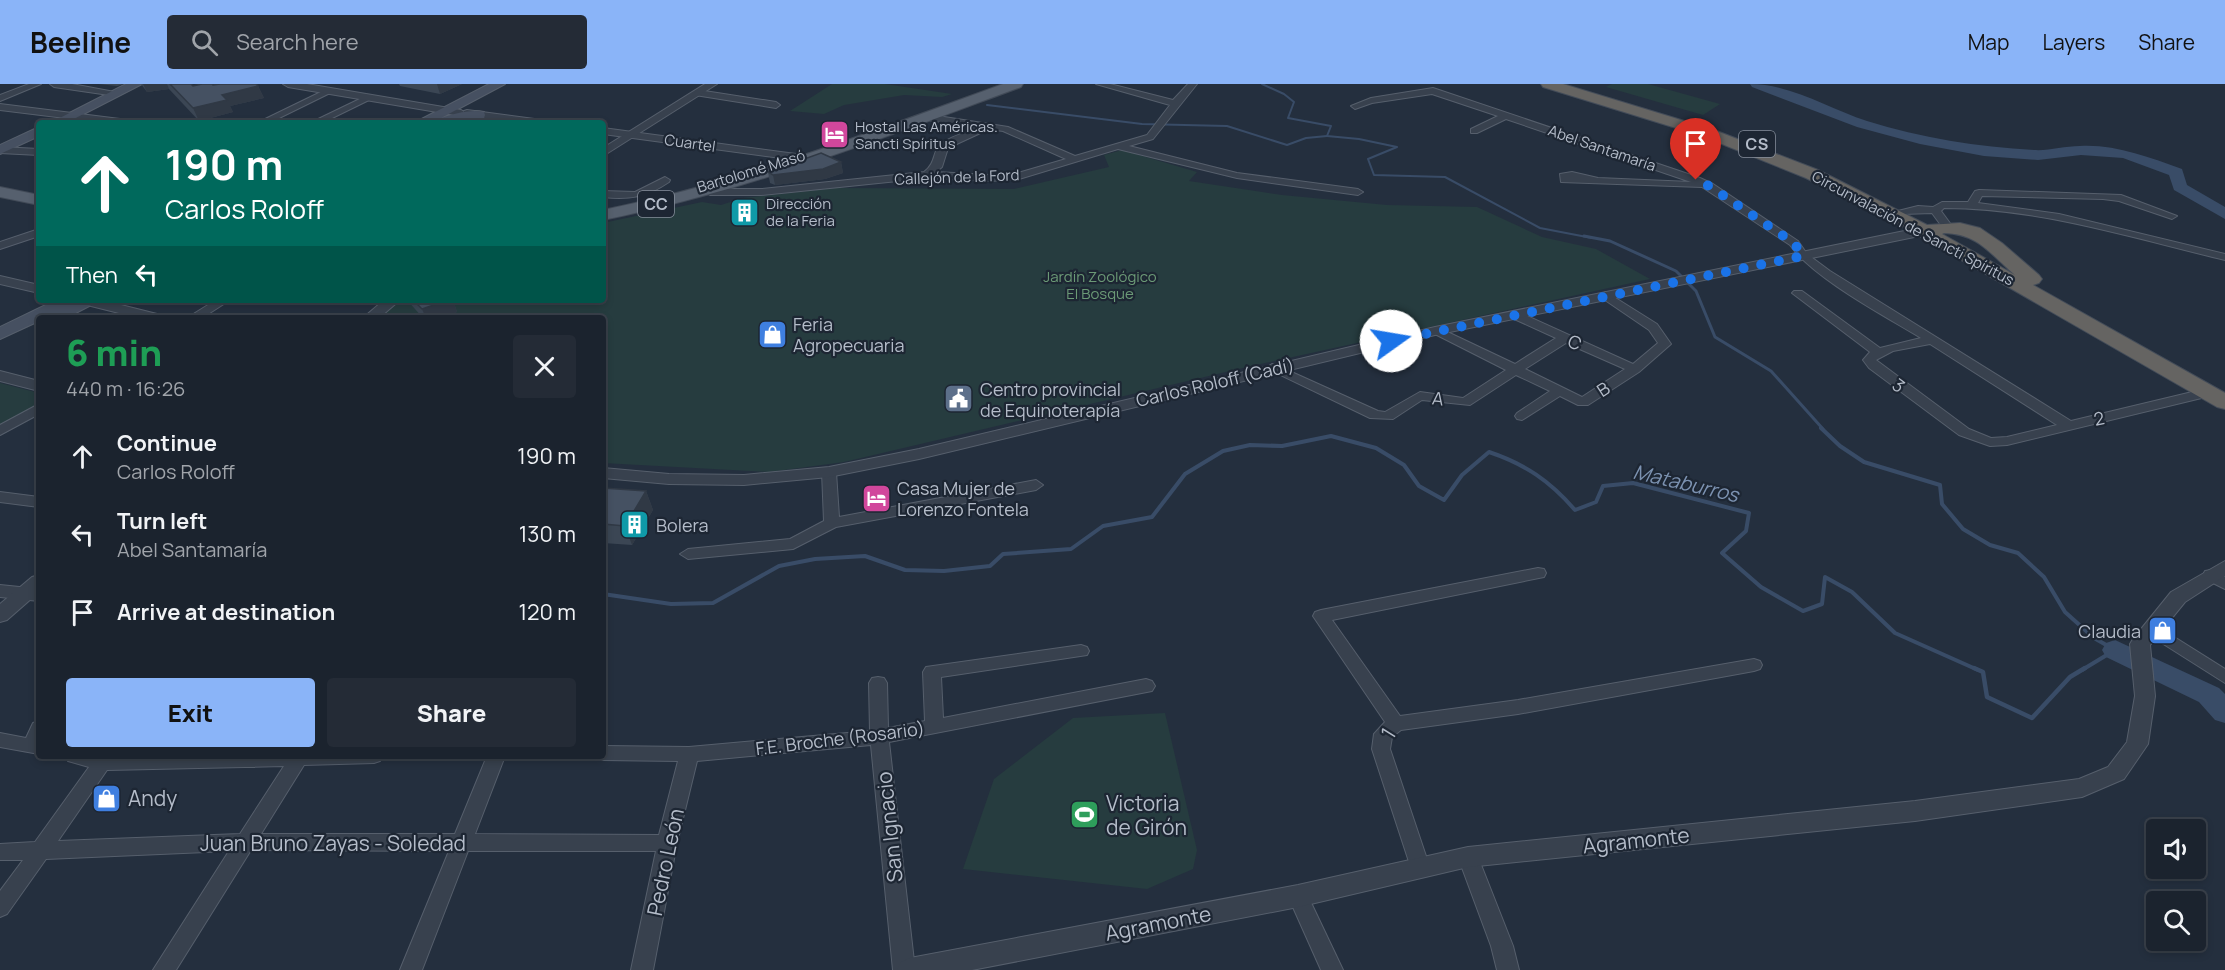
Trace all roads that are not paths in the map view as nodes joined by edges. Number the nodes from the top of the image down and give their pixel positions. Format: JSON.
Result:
{"nodes":[{"id":1,"x":37,"y":84,"type":"edge"},
{"id":2,"x":54,"y":84,"type":"edge"},
{"id":3,"x":136,"y":84,"type":"edge"},
{"id":4,"x":288,"y":84,"type":"edge"},
{"id":5,"x":499,"y":84,"type":"edge"},
{"id":6,"x":516,"y":84,"type":"edge"},
{"id":7,"x":712,"y":84,"type":"edge"},
{"id":8,"x":998,"y":84,"type":"edge"},
{"id":9,"x":1016,"y":84,"type":"edge"},
{"id":10,"x":1100,"y":84,"type":"edge"},
{"id":11,"x":1193,"y":84,"type":"edge"},
{"id":12,"x":1548,"y":84,"type":"edge"},
{"id":13,"x":1568,"y":84,"type":"edge"},
{"id":14,"x":330,"y":91,"type":"junction"},
{"id":15,"x":116,"y":93,"type":"junction"},
{"id":16,"x":698,"y":93,"type":"junction"},
{"id":17,"x":0,"y":98,"type":"edge"},
{"id":18,"x":369,"y":98,"type":"junction"},
{"id":19,"x":1174,"y":103,"type":"junction"},
{"id":20,"x":776,"y":105,"type":"dead end"},
{"id":21,"x":420,"y":106,"type":"junction"},
{"id":22,"x":1355,"y":106,"type":"dead end"},
{"id":23,"x":0,"y":108,"type":"edge"},
{"id":24,"x":469,"y":109,"type":"junction"},
{"id":25,"x":1507,"y":115,"type":"junction"},
{"id":26,"x":69,"y":117,"type":"junction"},
{"id":27,"x":925,"y":117,"type":"junction"},
{"id":28,"x":435,"y":119,"type":"edge"},
{"id":29,"x":62,"y":120,"type":"edge"},
{"id":30,"x":98,"y":120,"type":"edge"},
{"id":31,"x":268,"y":120,"type":"edge"},
{"id":32,"x":321,"y":120,"type":"edge"},
{"id":33,"x":517,"y":120,"type":"edge"},
{"id":34,"x":987,"y":128,"type":"junction"},
{"id":35,"x":606,"y":131,"type":"edge"},
{"id":36,"x":1474,"y":131,"type":"dead end"},
{"id":37,"x":36,"y":132,"type":"edge"},
{"id":38,"x":632,"y":135,"type":"junction"},
{"id":39,"x":1119,"y":147,"type":"junction"},
{"id":40,"x":0,"y":150,"type":"edge"},
{"id":41,"x":606,"y":151,"type":"edge"},
{"id":42,"x":36,"y":152,"type":"edge"},
{"id":43,"x":1074,"y":159,"type":"junction"},
{"id":44,"x":780,"y":162,"type":"junction"},
{"id":45,"x":765,"y":176,"type":"junction"},
{"id":46,"x":927,"y":176,"type":"junction"},
{"id":47,"x":665,"y":180,"type":"dead end"},
{"id":48,"x":1597,"y":181,"type":"dead end"},
{"id":49,"x":1709,"y":186,"type":"junction"},
{"id":50,"x":0,"y":192,"type":"edge"},
{"id":51,"x":710,"y":192,"type":"junction"},
{"id":52,"x":761,"y":192,"type":"junction"},
{"id":53,"x":1358,"y":192,"type":"dead end"},
{"id":54,"x":606,"y":194,"type":"edge"},
{"id":55,"x":0,"y":198,"type":"edge"},
{"id":56,"x":36,"y":199,"type":"edge"},
{"id":57,"x":36,"y":205,"type":"edge"},
{"id":58,"x":1971,"y":205,"type":"junction"},
{"id":59,"x":606,"y":207,"type":"edge"},
{"id":60,"x":606,"y":214,"type":"edge"},
{"id":61,"x":2172,"y":216,"type":"dead end"},
{"id":62,"x":1936,"y":224,"type":"junction"},
{"id":63,"x":36,"y":233,"type":"edge"},
{"id":64,"x":0,"y":246,"type":"edge"},
{"id":65,"x":1803,"y":256,"type":"junction"},
{"id":66,"x":2225,"y":258,"type":"edge"},
{"id":67,"x":0,"y":280,"type":"edge"},
{"id":68,"x":36,"y":288,"type":"edge"},
{"id":69,"x":1798,"y":294,"type":"dead end"},
{"id":70,"x":1606,"y":296,"type":"junction"},
{"id":71,"x":63,"y":303,"type":"edge"},
{"id":72,"x":81,"y":303,"type":"edge"},
{"id":73,"x":98,"y":303,"type":"edge"},
{"id":74,"x":219,"y":303,"type":"edge"},
{"id":75,"x":389,"y":303,"type":"edge"},
{"id":76,"x":39,"y":315,"type":"edge"},
{"id":77,"x":59,"y":315,"type":"edge"},
{"id":78,"x":144,"y":315,"type":"edge"},
{"id":79,"x":198,"y":315,"type":"edge"},
{"id":80,"x":374,"y":315,"type":"edge"},
{"id":81,"x":1516,"y":315,"type":"junction"},
{"id":82,"x":36,"y":316,"type":"edge"},
{"id":83,"x":36,"y":327,"type":"edge"},
{"id":84,"x":1435,"y":331,"type":"junction"},
{"id":85,"x":0,"y":334,"type":"edge"},
{"id":86,"x":1565,"y":338,"type":"junction"},
{"id":87,"x":1933,"y":340,"type":"junction"},
{"id":88,"x":0,"y":345,"type":"edge"},
{"id":89,"x":1879,"y":353,"type":"junction"},
{"id":90,"x":1272,"y":368,"type":"junction"},
{"id":91,"x":1634,"y":369,"type":"junction"},
{"id":92,"x":1514,"y":371,"type":"junction"},
{"id":93,"x":0,"y":376,"type":"edge"},
{"id":94,"x":36,"y":385,"type":"edge"},
{"id":95,"x":1559,"y":391,"type":"junction"},
{"id":96,"x":2220,"y":394,"type":"edge"},
{"id":97,"x":36,"y":410,"type":"edge"},
{"id":98,"x":1522,"y":416,"type":"dead end"},
{"id":99,"x":2067,"y":425,"type":"junction"},
{"id":100,"x":0,"y":431,"type":"edge"},
{"id":101,"x":1990,"y":442,"type":"joint"},
{"id":102,"x":829,"y":472,"type":"junction"},
{"id":103,"x":606,"y":473,"type":"edge"},
{"id":104,"x":1036,"y":485,"type":"dead end"},
{"id":105,"x":0,"y":497,"type":"edge"},
{"id":106,"x":36,"y":502,"type":"edge"},
{"id":107,"x":832,"y":523,"type":"junction"},
{"id":108,"x":688,"y":554,"type":"dead end"},
{"id":109,"x":1538,"y":573,"type":"dead end"},
{"id":110,"x":2220,"y":575,"type":"edge"},
{"id":111,"x":34,"y":590,"type":"edge"},
{"id":112,"x":0,"y":591,"type":"edge"},
{"id":113,"x":0,"y":615,"type":"edge"},
{"id":114,"x":2152,"y":629,"type":"junction"},
{"id":115,"x":1081,"y":651,"type":"dead end"},
{"id":116,"x":1754,"y":665,"type":"dead end"},
{"id":117,"x":2222,"y":671,"type":"edge"},
{"id":118,"x":878,"y":683,"type":"dead end"},
{"id":119,"x":1146,"y":686,"type":"dead end"},
{"id":120,"x":1396,"y":724,"type":"junction"},
{"id":121,"x":934,"y":727,"type":"junction"},
{"id":122,"x":879,"y":737,"type":"junction"},
{"id":123,"x":0,"y":740,"type":"edge"},
{"id":124,"x":35,"y":747,"type":"edge"},
{"id":125,"x":606,"y":753,"type":"edge"},
{"id":126,"x":689,"y":754,"type":"junction"},
{"id":127,"x":104,"y":759,"type":"edge"},
{"id":128,"x":298,"y":759,"type":"joint"},
{"id":129,"x":495,"y":759,"type":"edge"},
{"id":130,"x":247,"y":842,"type":"junction"},
{"id":131,"x":463,"y":842,"type":"junction"},
{"id":132,"x":667,"y":843,"type":"junction"},
{"id":133,"x":41,"y":850,"type":"junction"},
{"id":134,"x":0,"y":852,"type":"edge"},
{"id":135,"x":1468,"y":857,"type":"junction"},
{"id":136,"x":1420,"y":868,"type":"junction"},
{"id":137,"x":1298,"y":896,"type":"junction"},
{"id":138,"x":0,"y":908,"type":"edge"},
{"id":139,"x":164,"y":970,"type":"edge"},
{"id":140,"x":411,"y":970,"type":"edge"},
{"id":141,"x":642,"y":970,"type":"edge"},
{"id":142,"x":904,"y":970,"type":"edge"},
{"id":143,"x":910,"y":970,"type":"edge"},
{"id":144,"x":1332,"y":970,"type":"edge"},
{"id":145,"x":1508,"y":970,"type":"edge"}],
"edges":[{"from":1,"to":17,"type":"street"},
{"from":2,"to":15,"type":"street"},
{"from":3,"to":15,"type":"main road"},
{"from":4,"to":14,"type":"street"},
{"from":5,"to":24,"type":"main road"},
{"from":6,"to":24,"type":"main road"},
{"from":7,"to":16,"type":"street"},
{"from":8,"to":44,"type":"main road","name":"Bartolomé Masó","number":"CC"},
{"from":9,"to":27,"type":"main road","name":"Bartolomé Masó","number":"CC"},
{"from":10,"to":19,"type":"street"},
{"from":11,"to":19,"type":"street","name":"Callejón de la Ford"},
{"from":12,"to":62,"type":"highway","name":"Circunvalación de Sancti Spíritus","number":"CS"},
{"from":13,"to":62,"type":"highway","name":"Circunvalación de Sancti Spíritus","number":"CS"},
{"from":14,"to":18,"type":"street"},
{"from":14,"to":31,"type":"street"},
{"from":15,"to":26,"type":"main road"},
{"from":16,"to":20,"type":"street"},
{"from":16,"to":38,"type":"street"},
{"from":18,"to":21,"type":"street"},
{"from":18,"to":32,"type":"street"},
{"from":19,"to":39,"type":"street","name":"Callejón de la Ford"},
{"from":21,"to":24,"type":"main road"},
{"from":21,"to":28,"type":"main road"},
{"from":22,"to":25,"type":"street","name":"Abel Santamaría"},
{"from":23,"to":26,"type":"street"},
{"from":24,"to":28,"type":"main road"},
{"from":24,"to":28,"type":"main road"},
{"from":24,"to":33,"type":"street"},
{"from":25,"to":36,"type":"street"},
{"from":25,"to":49,"type":"street","name":"Abel Santamaría"},
{"from":26,"to":29,"type":"main road"},
{"from":26,"to":30,"type":"street"},
{"from":27,"to":34,"type":"street"},
{"from":27,"to":44,"type":"main road","name":"Bartolomé Masó","number":"CC"},
{"from":34,"to":43,"type":"street"},
{"from":34,"to":46,"type":"street"},
{"from":35,"to":38,"type":"street","name":"Cuartel"},
{"from":37,"to":40,"type":"main road"},
{"from":38,"to":41,"type":"street"},
{"from":38,"to":44,"type":"street","name":"Cuartel"},
{"from":39,"to":43,"type":"street","name":"Callejón de la Ford"},
{"from":39,"to":53,"type":"street"},
{"from":40,"to":42,"type":"street"},
{"from":43,"to":46,"type":"street","name":"Callejón de la Ford"},
{"from":44,"to":45,"type":"main road","name":"Bartolomé Masó","number":"CC"},
{"from":44,"to":59,"type":"main road","name":"Bartolomé Masó","number":"CC"},
{"from":45,"to":51,"type":"main road","name":"Bartolomé Masó","number":"CC"},
{"from":45,"to":52,"type":"street"},
{"from":46,"to":52,"type":"street","name":"Callejón de la Ford"},
{"from":47,"to":54,"type":"street"},
{"from":48,"to":49,"type":"street"},
{"from":49,"to":65,"type":"street","name":"Abel Santamaría"},
{"from":50,"to":56,"type":"main road"},
{"from":51,"to":52,"type":"street","name":"Callejón de la Ford"},
{"from":51,"to":60,"type":"main road","name":"Bartolomé Masó","number":"CC"},
{"from":55,"to":57,"type":"main road"},
{"from":58,"to":61,"type":"street"},
{"from":58,"to":62,"type":"street"},
{"from":58,"to":66,"type":"street"},
{"from":62,"to":65,"type":"street","name":"Carlos Roloff (Cadí)"},
{"from":62,"to":96,"type":"highway","name":"Circunvalación de Sancti Spíritus","number":"CS"},
{"from":62,"to":96,"type":"highway","name":"Circunvalación de Sancti Spíritus","number":"CS"},
{"from":63,"to":64,"type":"street"},
{"from":65,"to":70,"type":"street","name":"Carlos Roloff (Cadí)"},
{"from":65,"to":87,"type":"street","name":"Abel Santamaría"},
{"from":67,"to":68,"type":"street"},
{"from":69,"to":89,"type":"street"},
{"from":70,"to":81,"type":"street","name":"Carlos Roloff (Cadí)"},
{"from":70,"to":91,"type":"street","name":"B"},
{"from":71,"to":76,"type":"main road"},
{"from":72,"to":77,"type":"main road"},
{"from":73,"to":78,"type":"street"},
{"from":74,"to":79,"type":"street"},
{"from":75,"to":80,"type":"street"},
{"from":81,"to":84,"type":"street","name":"Carlos Roloff (Cadí)"},
{"from":81,"to":86,"type":"street","name":"C"},
{"from":82,"to":85,"type":"main road"},
{"from":83,"to":88,"type":"main road"},
{"from":84,"to":90,"type":"street","name":"Carlos Roloff (Cadí)"},
{"from":84,"to":92,"type":"street","name":"B"},
{"from":86,"to":91,"type":"street","name":"C"},
{"from":86,"to":92,"type":"street","name":"A"},
{"from":87,"to":89,"type":"street","name":"3"},
{"from":87,"to":99,"type":"street","name":"Abel Santamaría"},
{"from":89,"to":101,"type":"street","name":"3"},
{"from":90,"to":92,"type":"street","name":"A"},
{"from":90,"to":102,"type":"street","name":"Carlos Roloff (Cadí)"},
{"from":91,"to":95,"type":"street","name":"B"},
{"from":92,"to":95,"type":"street","name":"B"},
{"from":93,"to":94,"type":"street"},
{"from":95,"to":98,"type":"street"},
{"from":96,"to":99,"type":"street","name":"2"},
{"from":97,"to":100,"type":"street"},
{"from":99,"to":101,"type":"street","name":"2"},
{"from":102,"to":103,"type":"street","name":"Carlos Roloff (Cadí)"},
{"from":102,"to":107,"type":"street"},
{"from":104,"to":107,"type":"street"},
{"from":105,"to":106,"type":"street"},
{"from":107,"to":108,"type":"street"},
{"from":109,"to":120,"type":"street","name":"1"},
{"from":110,"to":114,"type":"street","name":"Agramonte"},
{"from":111,"to":112,"type":"street"},
{"from":111,"to":113,"type":"street"},
{"from":114,"to":117,"type":"street"},
{"from":114,"to":135,"type":"street","name":"Agramonte"},
{"from":115,"to":121,"type":"street"},
{"from":116,"to":120,"type":"street"},
{"from":118,"to":122,"type":"street","name":"San Ignacio"},
{"from":119,"to":121,"type":"street","name":"F.E. Broche (Rosario)"},
{"from":120,"to":136,"type":"street","name":"1"},
{"from":121,"to":122,"type":"street","name":"F.E. Broche (Rosario)"},
{"from":122,"to":126,"type":"street","name":"F.E. Broche (Rosario)"},
{"from":122,"to":142,"type":"street","name":"San Ignacio"},
{"from":123,"to":124,"type":"street"},
{"from":125,"to":126,"type":"street","name":"F.E. Broche (Rosario)"},
{"from":126,"to":132,"type":"street","name":"Pedro León"},
{"from":127,"to":128,"type":"street"},
{"from":127,"to":133,"type":"street"},
{"from":128,"to":130,"type":"street"},
{"from":129,"to":131,"type":"street"},
{"from":130,"to":131,"type":"street","name":"Juan Bruno Zayas - Soledad"},
{"from":130,"to":133,"type":"street","name":"Juan Bruno Zayas - Soledad"},
{"from":130,"to":139,"type":"street"},
{"from":131,"to":132,"type":"street","name":"Juan Bruno Zayas - Soledad"},
{"from":131,"to":140,"type":"street"},
{"from":132,"to":141,"type":"street","name":"Pedro León"},
{"from":133,"to":134,"type":"street","name":"Juan Bruno Zayas - Soledad"},
{"from":133,"to":138,"type":"street"},
{"from":135,"to":136,"type":"street","name":"Agramonte"},
{"from":135,"to":145,"type":"street"},
{"from":136,"to":137,"type":"street","name":"Agramonte"},
{"from":137,"to":143,"type":"street","name":"Agramonte"},
{"from":137,"to":144,"type":"street"}]}
